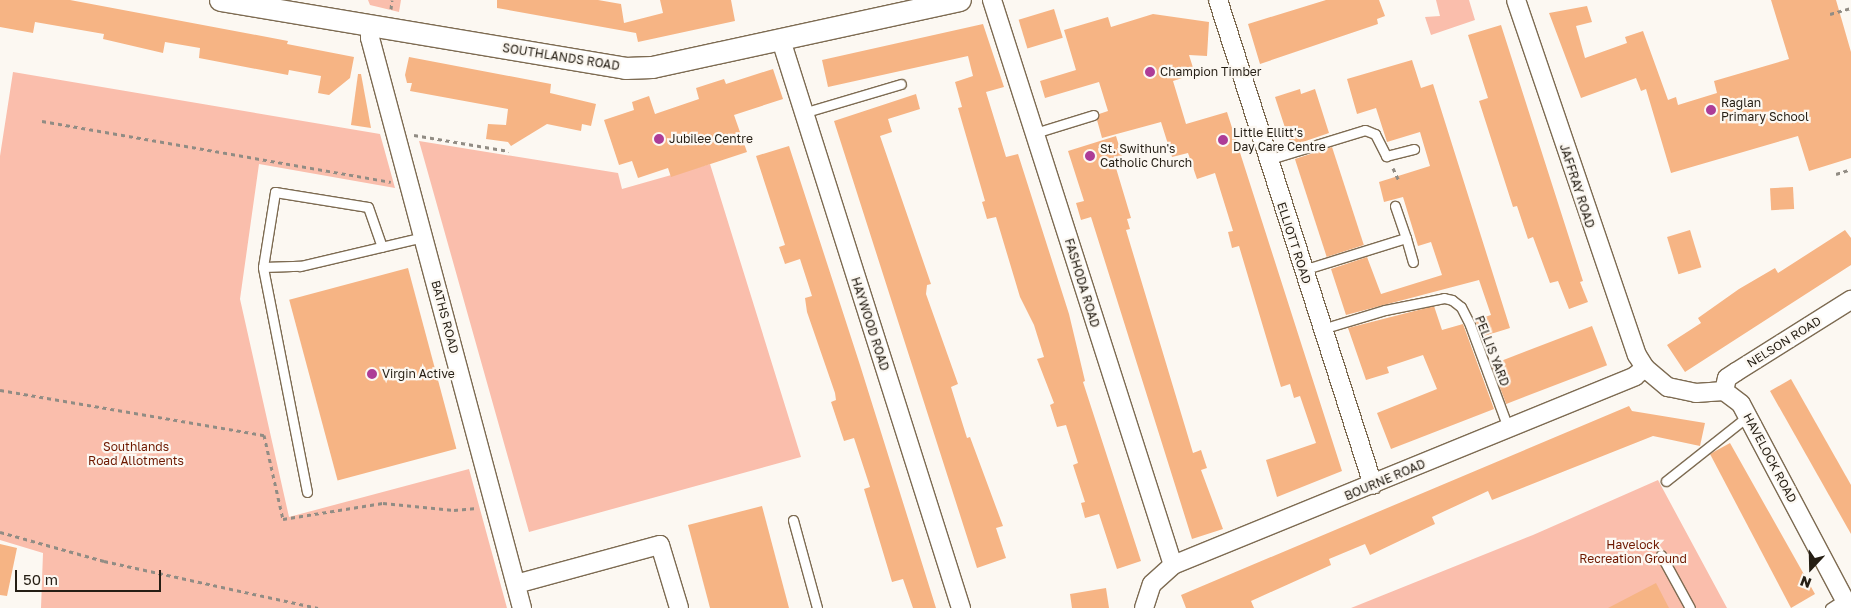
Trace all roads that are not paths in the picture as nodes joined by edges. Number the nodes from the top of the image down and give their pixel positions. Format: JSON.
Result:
{"nodes":[{"id":1,"x":960,"y":0,"type":"edge"},
{"id":2,"x":992,"y":0,"type":"edge"},
{"id":3,"x":1218,"y":0,"type":"edge"},
{"id":4,"x":1516,"y":0,"type":"edge"},
{"id":5,"x":232,"y":1,"type":"edge"},
{"id":6,"x":370,"y":26,"type":"junction"},
{"id":7,"x":781,"y":40,"type":"junction"},
{"id":8,"x":901,"y":84,"type":"dead end"},
{"id":9,"x":803,"y":113,"type":"junction"},
{"id":10,"x":1093,"y":115,"type":"dead end"},
{"id":11,"x":1035,"y":133,"type":"junction"},
{"id":12,"x":1414,"y":149,"type":"dead end"},
{"id":13,"x":1267,"y":160,"type":"junction"},
{"id":14,"x":1395,"y":206,"type":"dead end"},
{"id":15,"x":424,"y":237,"type":"junction"},
{"id":16,"x":1406,"y":238,"type":"junction"},
{"id":17,"x":382,"y":248,"type":"junction"},
{"id":18,"x":1413,"y":262,"type":"dead end"},
{"id":19,"x":263,"y":267,"type":"junction"},
{"id":20,"x":1303,"y":270,"type":"junction"},
{"id":21,"x":1851,"y":300,"type":"edge"},
{"id":22,"x":1322,"y":330,"type":"junction"},
{"id":23,"x":1645,"y":368,"type":"junction"},
{"id":24,"x":1724,"y":391,"type":"junction"},
{"id":25,"x":1748,"y":416,"type":"junction"},
{"id":26,"x":1508,"y":428,"type":"junction"},
{"id":27,"x":1666,"y":481,"type":"dead end"},
{"id":28,"x":1373,"y":485,"type":"junction"},
{"id":29,"x":307,"y":492,"type":"dead end"},
{"id":30,"x":793,"y":520,"type":"dead end"},
{"id":31,"x":1661,"y":555,"type":"dead end"},
{"id":32,"x":1173,"y":565,"type":"junction"},
{"id":33,"x":516,"y":584,"type":"junction"},
{"id":34,"x":1844,"y":602,"type":"edge"},
{"id":35,"x":522,"y":608,"type":"edge"},
{"id":36,"x":679,"y":608,"type":"edge"},
{"id":37,"x":817,"y":608,"type":"edge"},
{"id":38,"x":960,"y":608,"type":"edge"},
{"id":39,"x":1144,"y":608,"type":"edge"},
{"id":40,"x":1690,"y":608,"type":"edge"}],
"edges":[{"from":1,"to":7,"type":"street","name":"SOUTHLANDS ROAD"},
{"from":2,"to":11,"type":"street","name":"FASHODA ROAD"},
{"from":3,"to":13,"type":"street","name":"ELLIOTT ROAD"},
{"from":4,"to":23,"type":"street","name":"JAFFRAY ROAD"},
{"from":5,"to":6,"type":"street","name":"SOUTHLANDS ROAD"},
{"from":6,"to":7,"type":"street","name":"SOUTHLANDS ROAD"},
{"from":6,"to":15,"type":"street","name":"BATHS ROAD"},
{"from":7,"to":9,"type":"street","name":"HAYWOOD ROAD"},
{"from":8,"to":9,"type":"lane"},
{"from":9,"to":38,"type":"street","name":"HAYWOOD ROAD"},
{"from":10,"to":11,"type":"lane"},
{"from":11,"to":32,"type":"street","name":"FASHODA ROAD"},
{"from":12,"to":13,"type":"lane"},
{"from":13,"to":20,"type":"street","name":"ELLIOTT ROAD"},
{"from":14,"to":16,"type":"lane"},
{"from":15,"to":17,"type":"lane"},
{"from":15,"to":33,"type":"street","name":"BATHS ROAD"},
{"from":16,"to":18,"type":"lane"},
{"from":16,"to":20,"type":"lane"},
{"from":17,"to":19,"type":"lane"},
{"from":17,"to":19,"type":"lane"},
{"from":19,"to":29,"type":"lane"},
{"from":20,"to":22,"type":"street","name":"ELLIOTT ROAD"},
{"from":21,"to":24,"type":"street","name":"NELSON ROAD"},
{"from":22,"to":26,"type":"lane","name":"PELLIS YARD"},
{"from":22,"to":28,"type":"street","name":"ELLIOTT ROAD"},
{"from":23,"to":24,"type":"street"},
{"from":23,"to":26,"type":"street","name":"BOURNE ROAD"},
{"from":24,"to":25,"type":"street","name":"HAVELOCK ROAD"},
{"from":25,"to":27,"type":"lane"},
{"from":25,"to":34,"type":"street","name":"HAVELOCK ROAD"},
{"from":26,"to":28,"type":"street","name":"BOURNE ROAD"},
{"from":28,"to":32,"type":"street","name":"BOURNE ROAD"},
{"from":30,"to":37,"type":"lane"},
{"from":31,"to":40,"type":"lane"},
{"from":32,"to":39,"type":"street","name":"BOURNE ROAD"},
{"from":33,"to":35,"type":"street","name":"BATHS ROAD"},
{"from":33,"to":36,"type":"street"}]}
